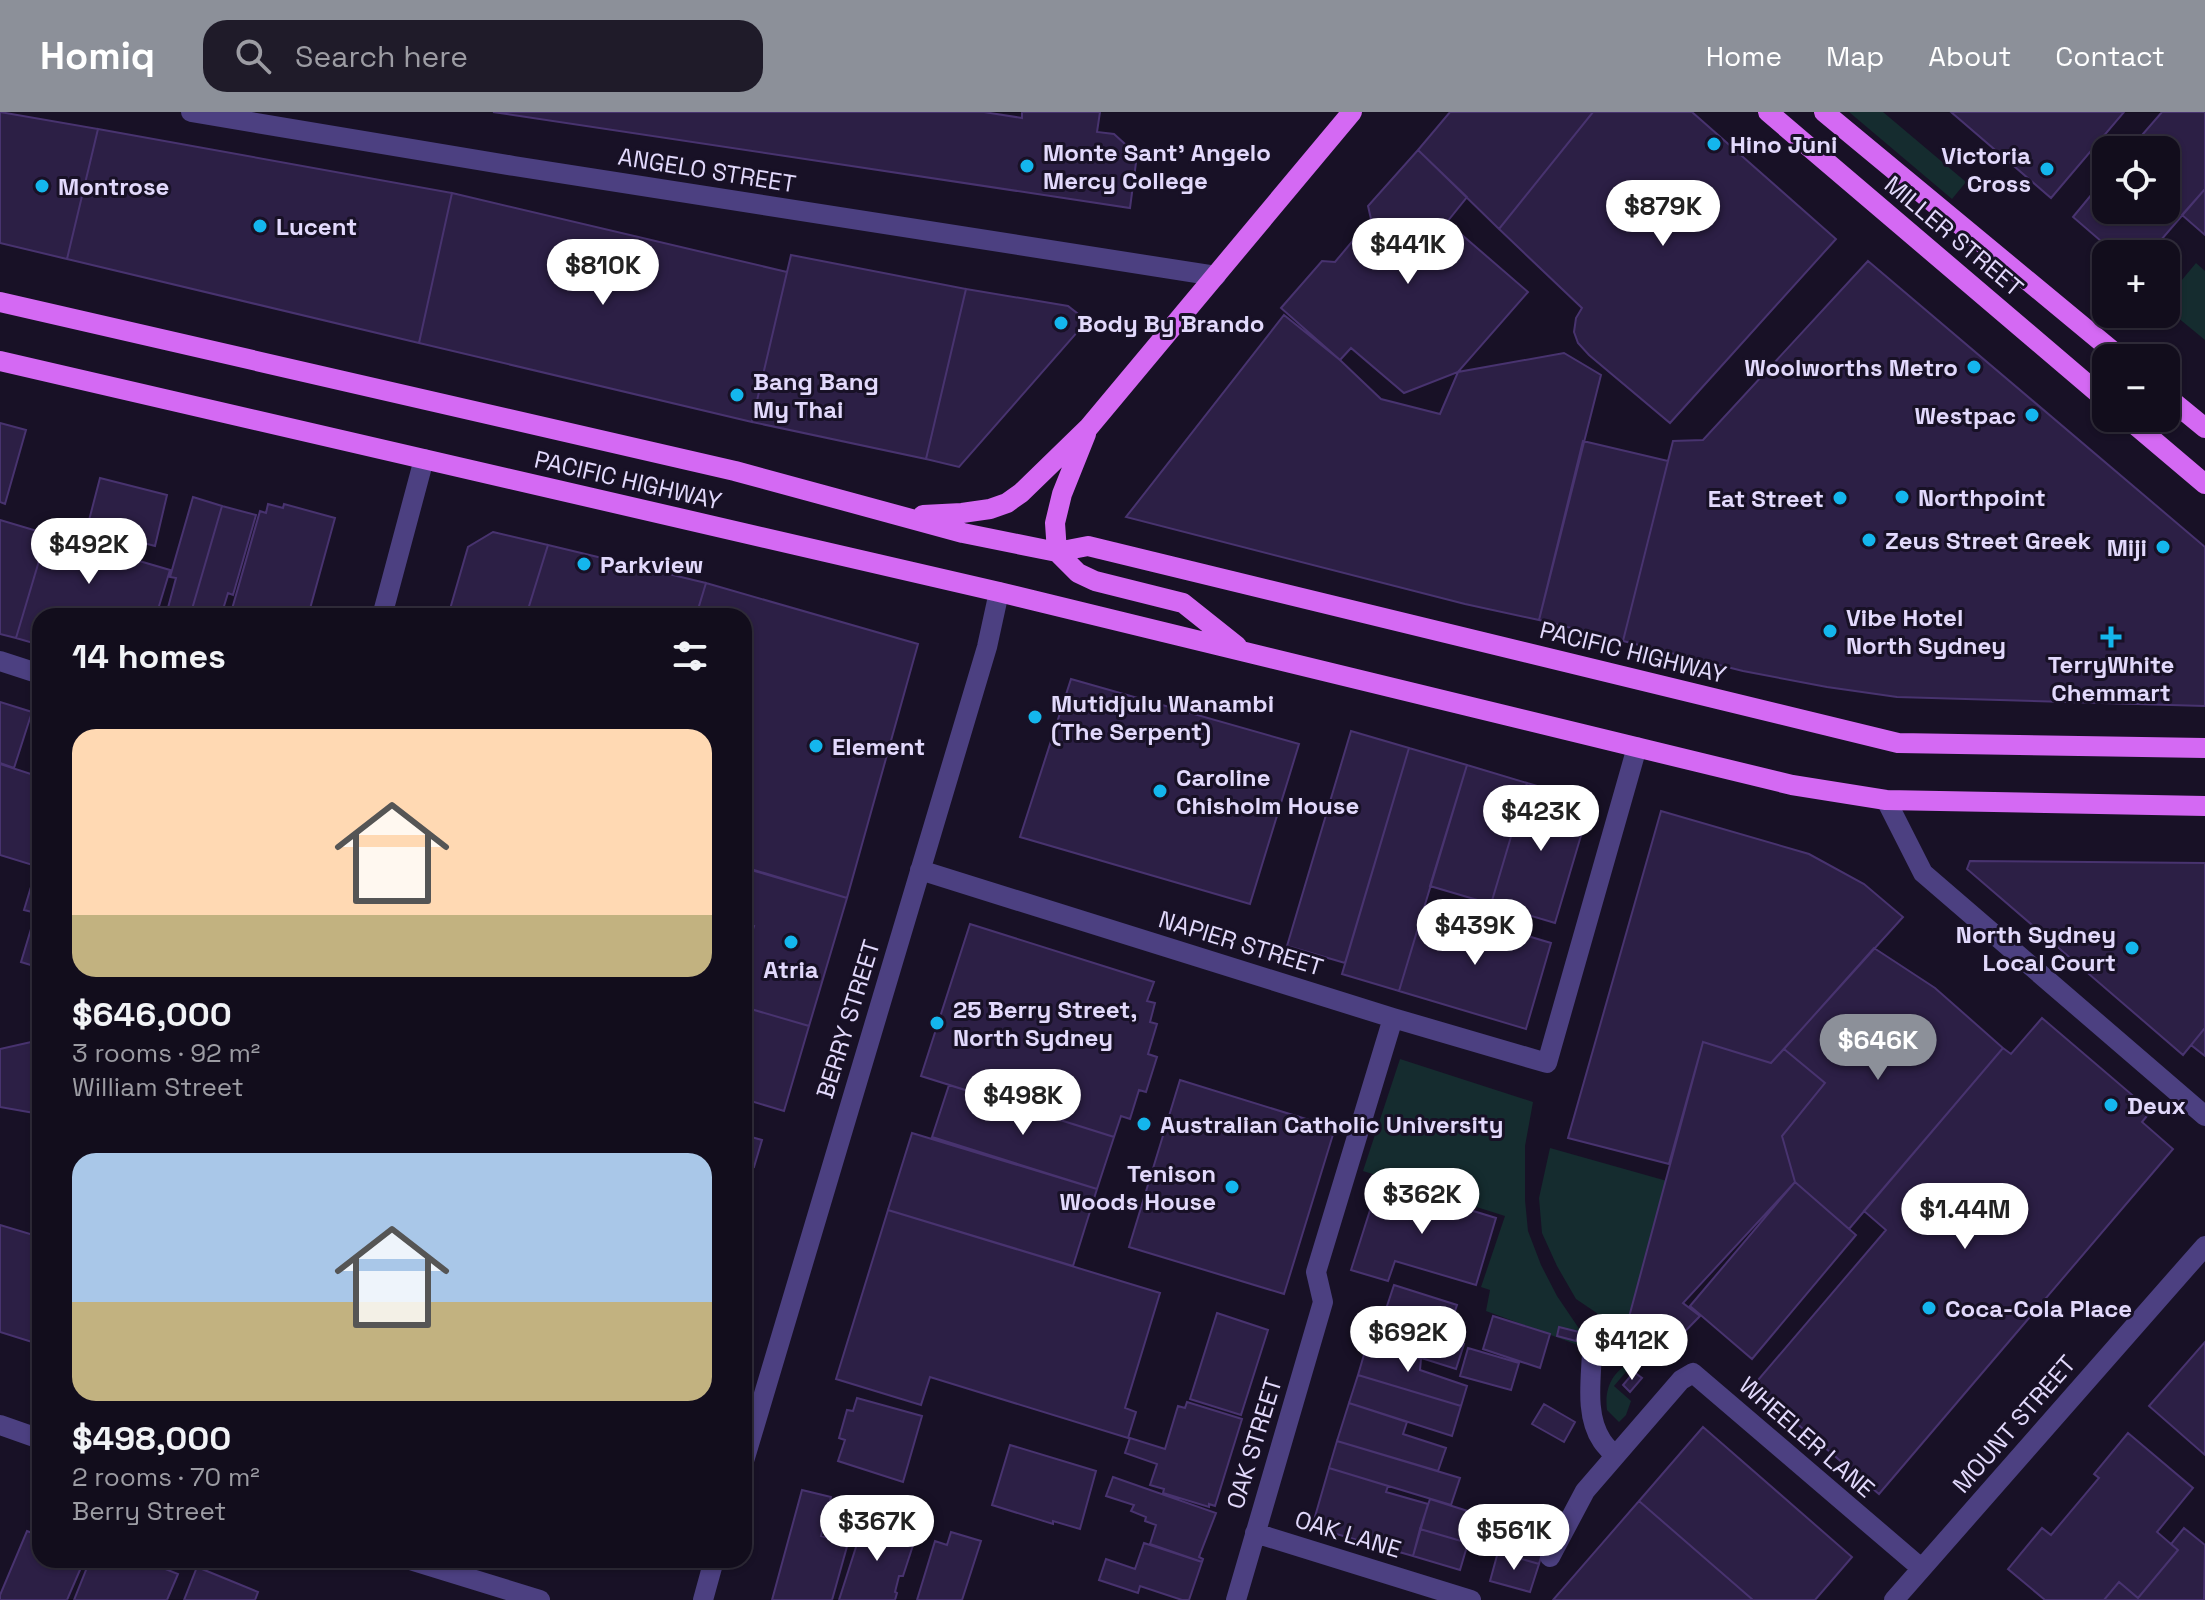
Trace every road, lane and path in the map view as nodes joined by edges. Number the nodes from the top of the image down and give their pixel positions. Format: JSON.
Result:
{"nodes":[{"id":1,"x":191,"y":112,"type":"edge"},
{"id":2,"x":1352,"y":112,"type":"edge"},
{"id":3,"x":1768,"y":112,"type":"edge"},
{"id":4,"x":1824,"y":112,"type":"edge"},
{"id":5,"x":1216,"y":276,"type":"junction"},
{"id":6,"x":0,"y":302,"type":"edge"},
{"id":7,"x":2104,"y":344,"type":"edge"},
{"id":8,"x":0,"y":361,"type":"edge"},
{"id":9,"x":2092,"y":388,"type":"edge"},
{"id":10,"x":2180,"y":407,"type":"edge"},
{"id":11,"x":1089,"y":427,"type":"junction"},
{"id":12,"x":2205,"y":428,"type":"edge"},
{"id":13,"x":2144,"y":432,"type":"edge"},
{"id":14,"x":424,"y":459,"type":"junction"},
{"id":15,"x":2205,"y":484,"type":"edge"},
{"id":16,"x":903,"y":516,"type":"junction"},
{"id":17,"x":1057,"y":552,"type":"junction"},
{"id":18,"x":999,"y":592,"type":"junction"},
{"id":19,"x":384,"y":608,"type":"edge"},
{"id":20,"x":1244,"y":652,"type":"junction"},
{"id":21,"x":0,"y":661,"type":"edge"},
{"id":22,"x":32,"y":671,"type":"edge"},
{"id":23,"x":1637,"y":747,"type":"junction"},
{"id":24,"x":2205,"y":748,"type":"edge"},
{"id":25,"x":1886,"y":800,"type":"junction"},
{"id":26,"x":2205,"y":806,"type":"edge"},
{"id":27,"x":920,"y":870,"type":"junction"},
{"id":28,"x":1393,"y":1018,"type":"junction"},
{"id":29,"x":2205,"y":1116,"type":"edge"},
{"id":30,"x":2205,"y":1246,"type":"edge"},
{"id":31,"x":1592,"y":1352,"type":"dead end"},
{"id":32,"x":0,"y":1425,"type":"edge"},
{"id":33,"x":752,"y":1434,"type":"edge"},
{"id":34,"x":32,"y":1436,"type":"edge"},
{"id":35,"x":1615,"y":1456,"type":"junction"},
{"id":36,"x":1255,"y":1533,"type":"junction"},
{"id":37,"x":1550,"y":1557,"type":"dead end"},
{"id":38,"x":436,"y":1568,"type":"edge"},
{"id":39,"x":712,"y":1568,"type":"edge"},
{"id":40,"x":1921,"y":1568,"type":"junction"},
{"id":41,"x":540,"y":1600,"type":"edge"},
{"id":42,"x":703,"y":1600,"type":"edge"},
{"id":43,"x":1236,"y":1600,"type":"edge"},
{"id":44,"x":1471,"y":1600,"type":"edge"},
{"id":45,"x":1894,"y":1600,"type":"edge"}],
"edges":[{"from":1,"to":5,"type":"street","name":"ANGELO STREET"},
{"from":2,"to":5,"type":"main road"},
{"from":3,"to":9,"type":"main road","name":"MILLER STREET"},
{"from":4,"to":7,"type":"main road","name":"MILLER STREET"},
{"from":5,"to":11,"type":"main road"},
{"from":6,"to":16,"type":"main road","name":"PACIFIC HIGHWAY"},
{"from":8,"to":14,"type":"main road","name":"PACIFIC HIGHWAY"},
{"from":10,"to":12,"type":"main road"},
{"from":11,"to":16,"type":"main road"},
{"from":11,"to":17,"type":"main road"},
{"from":13,"to":15,"type":"main road"},
{"from":14,"to":18,"type":"main road","name":"PACIFIC HIGHWAY"},
{"from":14,"to":19,"type":"street"},
{"from":16,"to":17,"type":"main road","name":"PACIFIC HIGHWAY"},
{"from":17,"to":20,"type":"main road","name":"PACIFIC HIGHWAY"},
{"from":17,"to":24,"type":"main road","name":"PACIFIC HIGHWAY"},
{"from":18,"to":20,"type":"main road","name":"PACIFIC HIGHWAY"},
{"from":18,"to":27,"type":"street","name":"BERRY STREET"},
{"from":20,"to":23,"type":"main road","name":"PACIFIC HIGHWAY"},
{"from":21,"to":22,"type":"street"},
{"from":23,"to":25,"type":"main road","name":"PACIFIC HIGHWAY"},
{"from":23,"to":28,"type":"street","name":"NAPIER STREET"},
{"from":25,"to":26,"type":"main road","name":"PACIFIC HIGHWAY"},
{"from":25,"to":29,"type":"street"},
{"from":27,"to":28,"type":"street","name":"NAPIER STREET"},
{"from":27,"to":33,"type":"street","name":"BERRY STREET"},
{"from":28,"to":36,"type":"street","name":"OAK STREET"},
{"from":30,"to":40,"type":"street","name":"MOUNT STREET"},
{"from":31,"to":35,"type":"street"},
{"from":32,"to":34,"type":"street"},
{"from":35,"to":37,"type":"street","name":"WHEELER LANE"},
{"from":35,"to":40,"type":"street","name":"WHEELER LANE"},
{"from":36,"to":43,"type":"street","name":"OAK STREET"},
{"from":36,"to":44,"type":"street","name":"OAK LANE"},
{"from":38,"to":41,"type":"street"},
{"from":39,"to":42,"type":"street"},
{"from":40,"to":45,"type":"street","name":"MOUNT STREET"}]}
